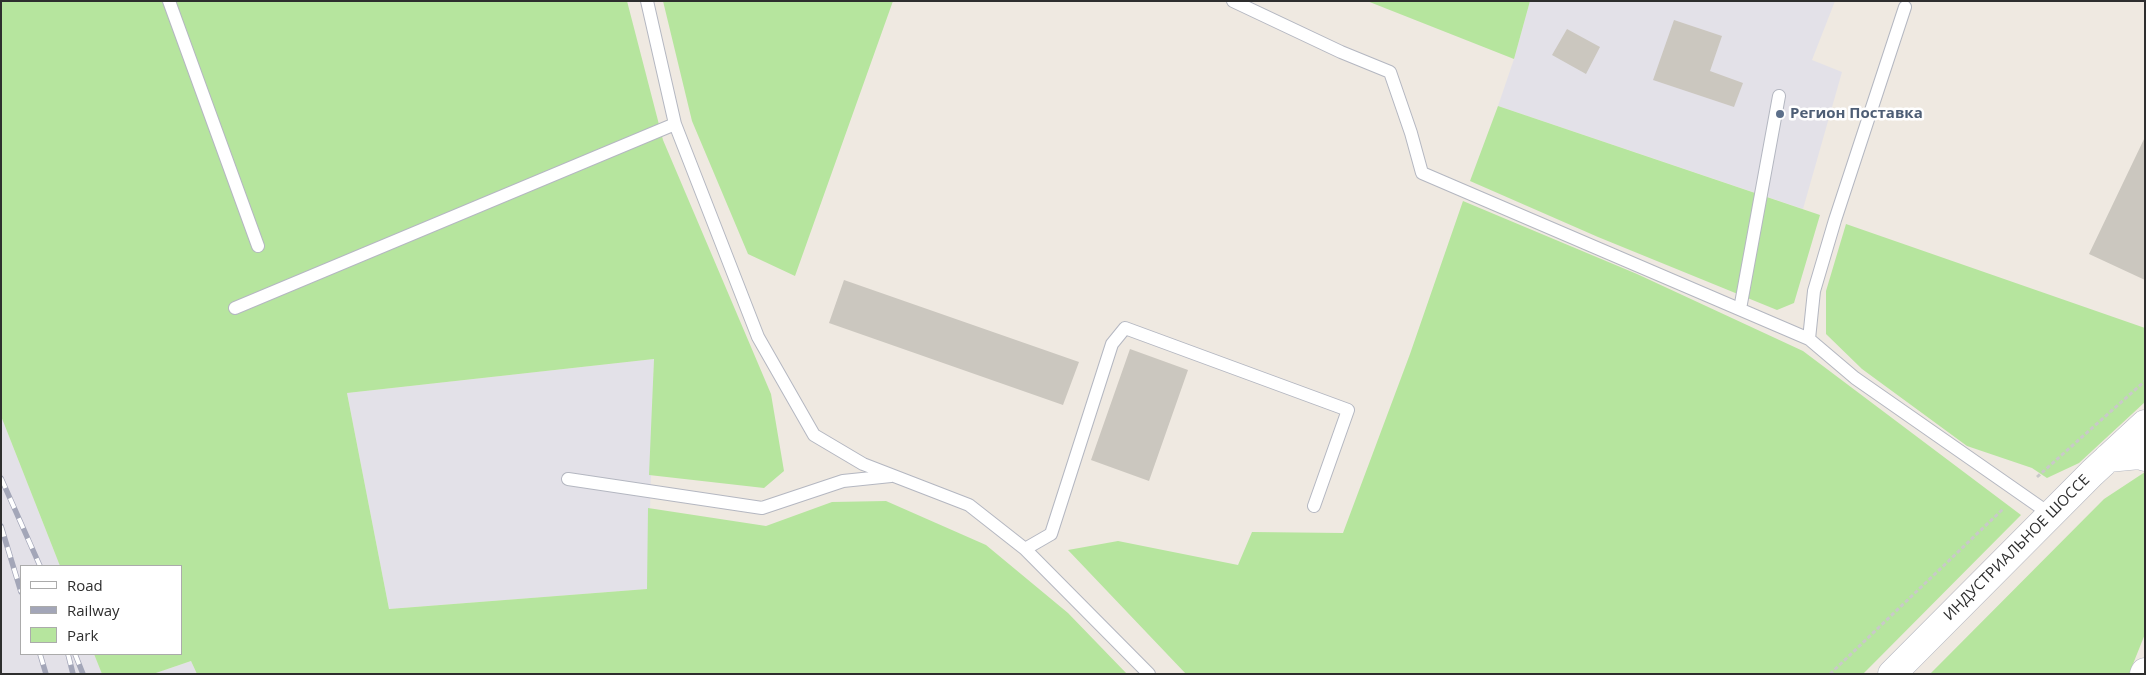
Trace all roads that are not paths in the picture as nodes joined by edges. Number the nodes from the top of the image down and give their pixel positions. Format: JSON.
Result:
{"nodes":[{"id":1,"x":169,"y":1,"type":"edge"},
{"id":2,"x":647,"y":1,"type":"edge"},
{"id":3,"x":1233,"y":1,"type":"edge"},
{"id":4,"x":1905,"y":7,"type":"dead end"},
{"id":5,"x":1778,"y":96,"type":"dead end"},
{"id":6,"x":675,"y":124,"type":"junction"},
{"id":7,"x":258,"y":246,"type":"dead end"},
{"id":8,"x":235,"y":308,"type":"dead end"},
{"id":9,"x":1740,"y":309,"type":"junction"},
{"id":10,"x":1809,"y":339,"type":"junction"},
{"id":11,"x":2145,"y":424,"type":"edge"},
{"id":12,"x":2145,"y":457,"type":"edge"},
{"id":13,"x":2108,"y":458,"type":"junction"},
{"id":14,"x":894,"y":476,"type":"junction"},
{"id":15,"x":568,"y":479,"type":"dead end"},
{"id":16,"x":1314,"y":506,"type":"dead end"},
{"id":17,"x":2050,"y":514,"type":"junction"},
{"id":18,"x":1026,"y":548,"type":"junction"},
{"id":19,"x":1149,"y":674,"type":"edge"},
{"id":20,"x":1892,"y":674,"type":"edge"}],
"edges":[{"from":1,"to":7,"type":"lane"},
{"from":2,"to":6,"type":"lane"},
{"from":3,"to":9,"type":"lane"},
{"from":4,"to":10,"type":"lane"},
{"from":5,"to":9,"type":"lane"},
{"from":6,"to":8,"type":"lane"},
{"from":6,"to":14,"type":"lane"},
{"from":9,"to":10,"type":"lane"},
{"from":10,"to":17,"type":"lane"},
{"from":11,"to":13,"type":"main road","name":"ИНДУСТРИАЛЬНОЕ ШОССЕ"},
{"from":12,"to":13,"type":"main road"},
{"from":13,"to":17,"type":"main road","name":"ИНДУСТРИАЛЬНОЕ ШОССЕ"},
{"from":14,"to":15,"type":"lane"},
{"from":14,"to":18,"type":"lane"},
{"from":16,"to":18,"type":"lane"},
{"from":17,"to":20,"type":"main road","name":"ИНДУСТРИАЛЬНОЕ ШОССЕ"},
{"from":18,"to":19,"type":"lane"}]}
